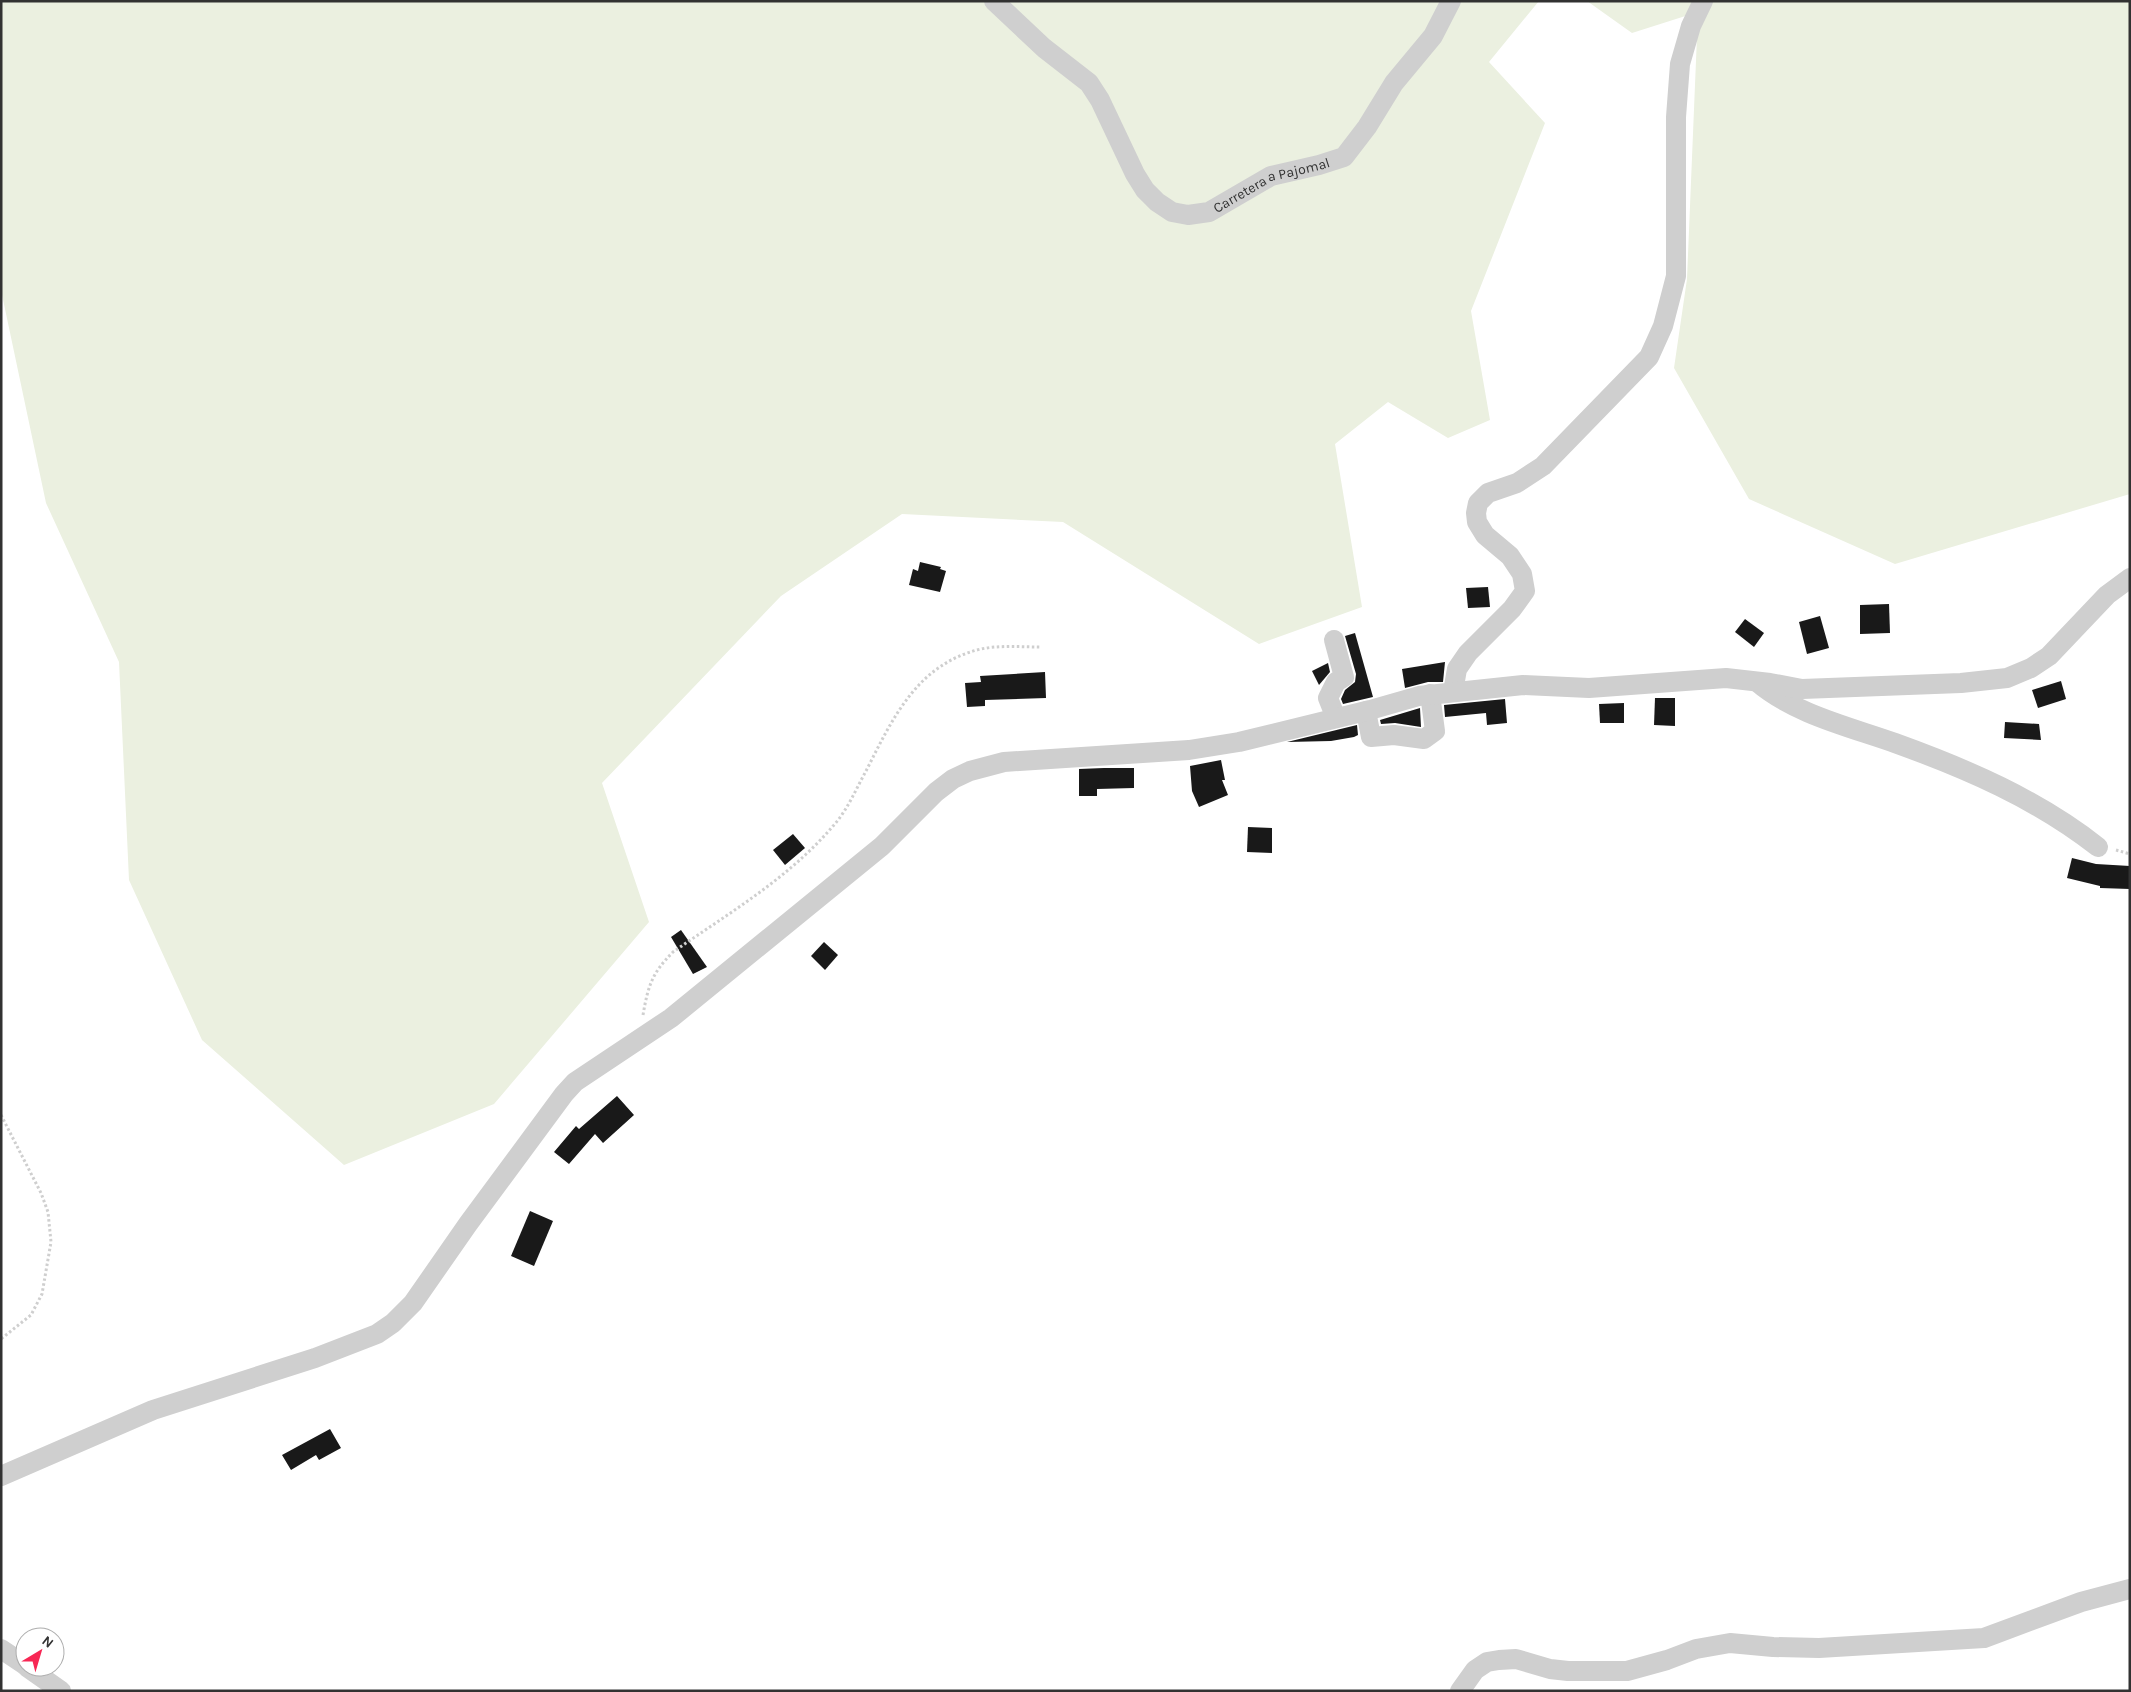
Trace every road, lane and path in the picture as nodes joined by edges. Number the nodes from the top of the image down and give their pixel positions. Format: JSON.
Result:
{"nodes":[{"id":1,"x":994,"y":1,"type":"edge"},
{"id":2,"x":1451,"y":1,"type":"edge"},
{"id":3,"x":1702,"y":1,"type":"edge"},
{"id":4,"x":2130,"y":578,"type":"edge"},
{"id":5,"x":1334,"y":640,"type":"dead end"},
{"id":6,"x":1041,"y":647,"type":"dead end"},
{"id":7,"x":1756,"y":681,"type":"junction"},
{"id":8,"x":1453,"y":692,"type":"junction"},
{"id":9,"x":1430,"y":694,"type":"junction"},
{"id":10,"x":1366,"y":711,"type":"junction"},
{"id":11,"x":1336,"y":718,"type":"junction"},
{"id":12,"x":2098,"y":846,"type":"dead end"},
{"id":13,"x":642,"y":1038,"type":"junction"},
{"id":14,"x":1,"y":1115,"type":"edge"},
{"id":15,"x":1,"y":1339,"type":"edge"},
{"id":16,"x":1,"y":1476,"type":"edge"},
{"id":17,"x":2130,"y":1589,"type":"edge"},
{"id":18,"x":1,"y":1649,"type":"edge"},
{"id":19,"x":15,"y":1659,"type":"edge"},
{"id":20,"x":41,"y":1677,"type":"edge"},
{"id":21,"x":61,"y":1691,"type":"edge"},
{"id":22,"x":1460,"y":1691,"type":"edge"}],
"edges":[{"from":1,"to":2,"type":"street","name":"Carretera a Pajomal"},
{"from":3,"to":8,"type":"street"},
{"from":4,"to":7,"type":"street"},
{"from":5,"to":11,"type":"street"},
{"from":6,"to":13,"type":"path"},
{"from":7,"to":8,"type":"street"},
{"from":7,"to":12,"type":"street"},
{"from":8,"to":9,"type":"street"},
{"from":9,"to":10,"type":"street"},
{"from":9,"to":10,"type":"street"},
{"from":10,"to":11,"type":"street"},
{"from":11,"to":13,"type":"street"},
{"from":13,"to":16,"type":"street"},
{"from":14,"to":15,"type":"path"},
{"from":17,"to":22,"type":"street"},
{"from":18,"to":19,"type":"street"},
{"from":20,"to":21,"type":"street"}]}
